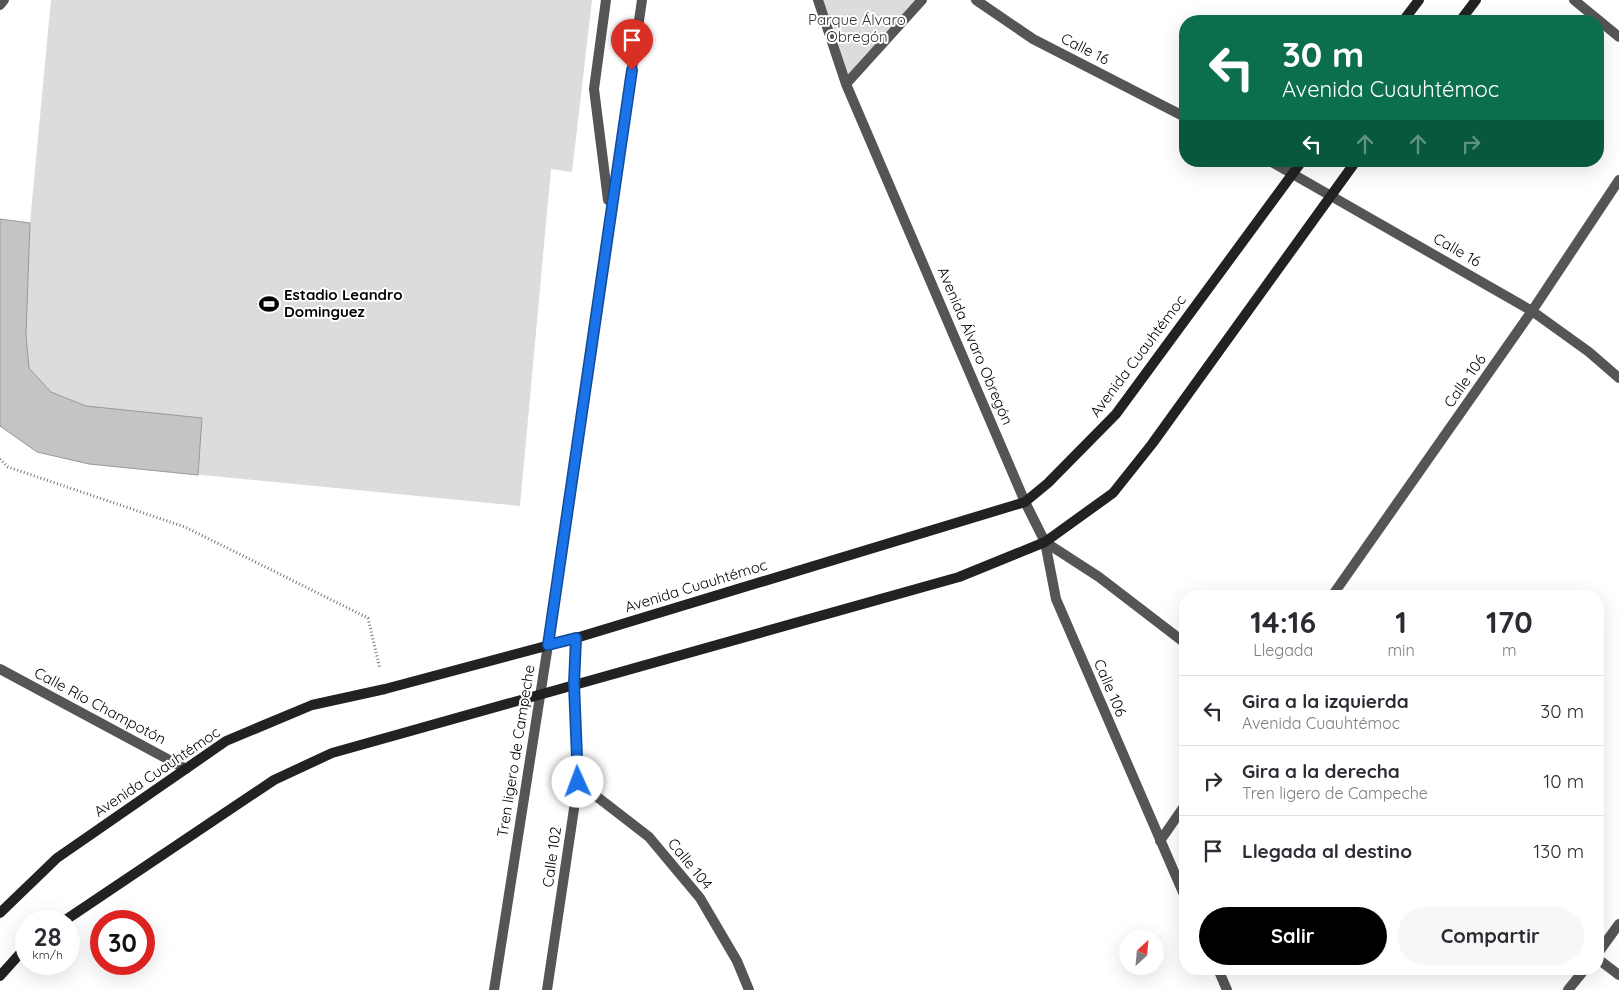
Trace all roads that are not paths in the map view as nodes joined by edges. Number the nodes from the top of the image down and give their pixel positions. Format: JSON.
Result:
{"nodes":[{"id":1,"x":4,"y":0,"type":"edge"},
{"id":2,"x":606,"y":0,"type":"edge"},
{"id":3,"x":642,"y":0,"type":"edge"},
{"id":4,"x":818,"y":0,"type":"edge"},
{"id":5,"x":922,"y":0,"type":"edge"},
{"id":6,"x":976,"y":0,"type":"edge"},
{"id":7,"x":1419,"y":0,"type":"edge"},
{"id":8,"x":1476,"y":0,"type":"edge"},
{"id":9,"x":1574,"y":0,"type":"edge"},
{"id":10,"x":0,"y":5,"type":"edge"},
{"id":11,"x":1408,"y":15,"type":"edge"},
{"id":12,"x":1465,"y":15,"type":"edge"},
{"id":13,"x":1592,"y":15,"type":"edge"},
{"id":14,"x":1604,"y":25,"type":"edge"},
{"id":15,"x":1619,"y":37,"type":"edge"},
{"id":16,"x":846,"y":84,"type":"junction"},
{"id":17,"x":1179,"y":114,"type":"edge"},
{"id":18,"x":1282,"y":167,"type":"edge"},
{"id":19,"x":1298,"y":167,"type":"edge"},
{"id":20,"x":1351,"y":167,"type":"edge"},
{"id":21,"x":1293,"y":173,"type":"junction"},
{"id":22,"x":1619,"y":180,"type":"edge"},
{"id":23,"x":1331,"y":194,"type":"junction"},
{"id":24,"x":606,"y":248,"type":"junction"},
{"id":25,"x":1532,"y":312,"type":"junction"},
{"id":26,"x":1619,"y":378,"type":"edge"},
{"id":27,"x":1025,"y":502,"type":"junction"},
{"id":28,"x":1045,"y":542,"type":"junction"},
{"id":29,"x":1336,"y":590,"type":"edge"},
{"id":30,"x":576,"y":638,"type":"junction"},
{"id":31,"x":1179,"y":638,"type":"edge"},
{"id":32,"x":548,"y":645,"type":"junction"},
{"id":33,"x":0,"y":669,"type":"edge"},
{"id":34,"x":574,"y":684,"type":"junction"},
{"id":35,"x":540,"y":693,"type":"junction"},
{"id":36,"x":186,"y":769,"type":"junction"},
{"id":37,"x":578,"y":782,"type":"junction"},
{"id":38,"x":1179,"y":814,"type":"edge"},
{"id":39,"x":1160,"y":841,"type":"junction"},
{"id":40,"x":1179,"y":884,"type":"edge"},
{"id":41,"x":80,"y":910,"type":"edge"},
{"id":42,"x":0,"y":913,"type":"edge"},
{"id":43,"x":1619,"y":924,"type":"edge"},
{"id":44,"x":1604,"y":945,"type":"edge"},
{"id":45,"x":15,"y":959,"type":"edge"},
{"id":46,"x":1604,"y":964,"type":"edge"},
{"id":47,"x":1221,"y":975,"type":"edge"},
{"id":48,"x":1580,"y":975,"type":"edge"},
{"id":49,"x":1619,"y":975,"type":"edge"},
{"id":50,"x":0,"y":976,"type":"edge"},
{"id":51,"x":494,"y":990,"type":"edge"},
{"id":52,"x":547,"y":990,"type":"edge"},
{"id":53,"x":749,"y":990,"type":"edge"},
{"id":54,"x":1227,"y":990,"type":"edge"},
{"id":55,"x":1568,"y":990,"type":"edge"}],
"edges":[{"from":1,"to":10,"type":"street"},
{"from":2,"to":24,"type":"street","name":"Tren ligero de Campeche"},
{"from":3,"to":24,"type":"street","name":"Tren ligero de Campeche"},
{"from":4,"to":16,"type":"street","name":"Avenida Álvaro Obregón"},
{"from":5,"to":16,"type":"street"},
{"from":6,"to":17,"type":"street","name":"Calle 16"},
{"from":7,"to":11,"type":"main road"},
{"from":8,"to":12,"type":"main road"},
{"from":9,"to":13,"type":"street"},
{"from":14,"to":15,"type":"street"},
{"from":16,"to":27,"type":"street","name":"Avenida Álvaro Obregón"},
{"from":18,"to":21,"type":"street","name":"Calle 16"},
{"from":19,"to":21,"type":"main road","name":"Avenida Cuauhtémoc"},
{"from":20,"to":23,"type":"main road"},
{"from":21,"to":23,"type":"street","name":"Calle 16"},
{"from":21,"to":27,"type":"main road","name":"Avenida Cuauhtémoc"},
{"from":22,"to":25,"type":"street","name":"Calle 106"},
{"from":23,"to":25,"type":"street","name":"Calle 16"},
{"from":23,"to":28,"type":"main road"},
{"from":24,"to":32,"type":"street","name":"Tren ligero de Campeche"},
{"from":25,"to":26,"type":"street","name":"Calle 16"},
{"from":25,"to":29,"type":"street","name":"Calle 106"},
{"from":27,"to":28,"type":"street","name":"Avenida Álvaro Obregón"},
{"from":27,"to":30,"type":"main road","name":"Avenida Cuauhtémoc"},
{"from":28,"to":31,"type":"street"},
{"from":28,"to":34,"type":"main road"},
{"from":28,"to":39,"type":"street","name":"Calle 106"},
{"from":30,"to":32,"type":"main road","name":"Avenida Cuauhtémoc"},
{"from":30,"to":34,"type":"street","name":"Calle 102"},
{"from":32,"to":35,"type":"street","name":"Tren ligero de Campeche"},
{"from":32,"to":36,"type":"main road","name":"Avenida Cuauhtémoc"},
{"from":33,"to":36,"type":"street","name":"Calle Río Champotón"},
{"from":34,"to":35,"type":"main road"},
{"from":34,"to":37,"type":"street","name":"Calle 102"},
{"from":35,"to":41,"type":"main road"},
{"from":35,"to":51,"type":"street","name":"Tren ligero de Campeche"},
{"from":36,"to":42,"type":"main road","name":"Avenida Cuauhtémoc"},
{"from":37,"to":52,"type":"street","name":"Calle 102"},
{"from":37,"to":53,"type":"street","name":"Calle 104"},
{"from":38,"to":39,"type":"street"},
{"from":39,"to":40,"type":"street","name":"Calle 106"},
{"from":43,"to":44,"type":"street"},
{"from":45,"to":50,"type":"main road"},
{"from":46,"to":49,"type":"street"},
{"from":47,"to":54,"type":"street"},
{"from":48,"to":55,"type":"street"}]}
